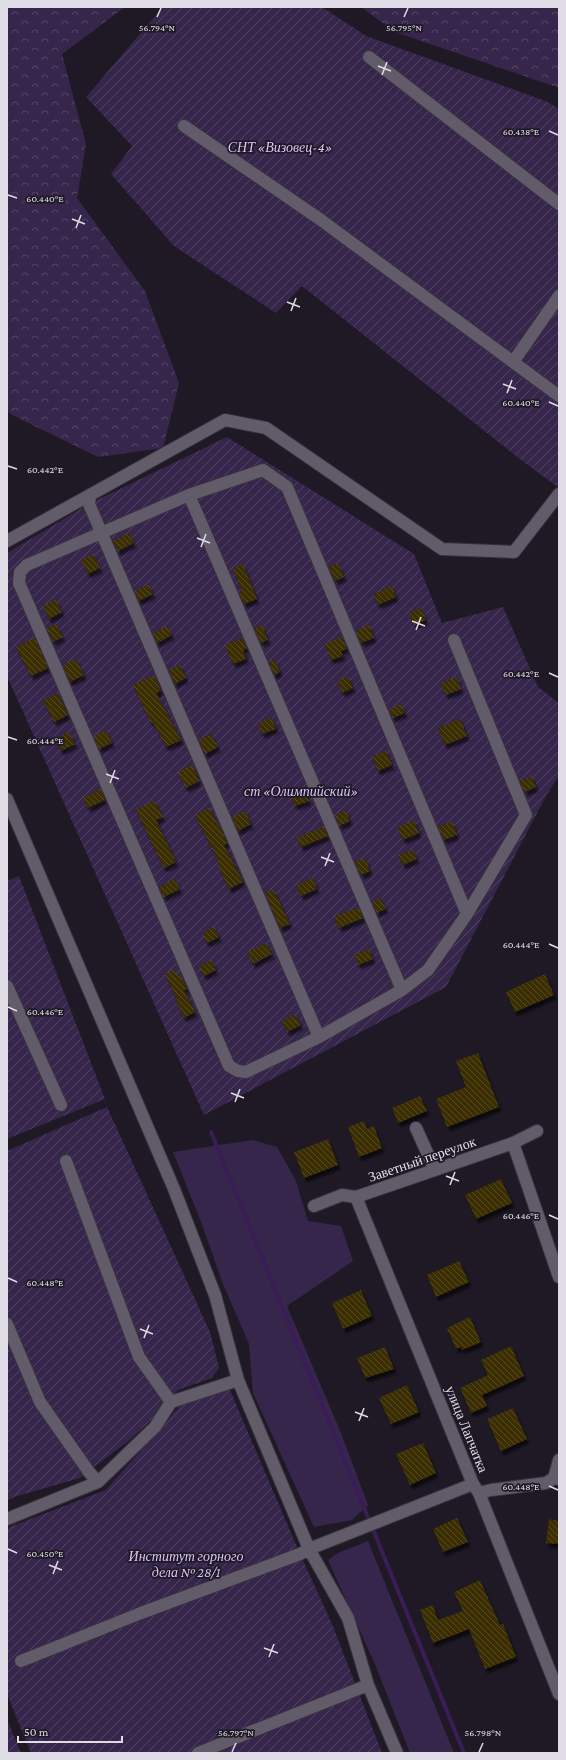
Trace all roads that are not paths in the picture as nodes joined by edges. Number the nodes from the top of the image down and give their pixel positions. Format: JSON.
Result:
{"nodes":[{"id":1,"x":369,"y":57,"type":"dead end"},
{"id":2,"x":184,"y":126,"type":"dead end"},
{"id":3,"x":559,"y":204,"type":"edge"},
{"id":4,"x":559,"y":296,"type":"edge"},
{"id":5,"x":514,"y":362,"type":"junction"},
{"id":6,"x":559,"y":396,"type":"edge"},
{"id":7,"x":559,"y":494,"type":"edge"},
{"id":8,"x":190,"y":495,"type":"junction"},
{"id":9,"x":89,"y":499,"type":"junction"},
{"id":10,"x":102,"y":534,"type":"junction"},
{"id":11,"x":7,"y":541,"type":"edge"},
{"id":12,"x":454,"y":640,"type":"dead end"},
{"id":13,"x":7,"y":800,"type":"edge"},
{"id":14,"x":467,"y":914,"type":"junction"},
{"id":15,"x":7,"y":986,"type":"edge"},
{"id":16,"x":402,"y":990,"type":"junction"},
{"id":17,"x":319,"y":1037,"type":"junction"},
{"id":18,"x":61,"y":1105,"type":"dead end"},
{"id":19,"x":416,"y":1128,"type":"dead end"},
{"id":20,"x":537,"y":1131,"type":"dead end"},
{"id":21,"x":514,"y":1143,"type":"junction"},
{"id":22,"x":66,"y":1161,"type":"dead end"},
{"id":23,"x":435,"y":1170,"type":"junction"},
{"id":24,"x":356,"y":1197,"type":"junction"},
{"id":25,"x":314,"y":1206,"type":"dead end"},
{"id":26,"x":559,"y":1277,"type":"edge"},
{"id":27,"x":7,"y":1324,"type":"edge"},
{"id":28,"x":238,"y":1380,"type":"junction"},
{"id":29,"x":171,"y":1402,"type":"junction"},
{"id":30,"x":559,"y":1460,"type":"edge"},
{"id":31,"x":557,"y":1478,"type":"edge"},
{"id":32,"x":98,"y":1482,"type":"junction"},
{"id":33,"x":476,"y":1488,"type":"junction"},
{"id":34,"x":7,"y":1519,"type":"edge"},
{"id":35,"x":309,"y":1549,"type":"junction"},
{"id":36,"x":21,"y":1661,"type":"dead end"},
{"id":37,"x":368,"y":1685,"type":"junction"},
{"id":38,"x":559,"y":1694,"type":"edge"},
{"id":39,"x":198,"y":1753,"type":"edge"},
{"id":40,"x":397,"y":1753,"type":"edge"}],
"edges":[{"from":1,"to":3,"type":"street"},
{"from":2,"to":5,"type":"street"},
{"from":4,"to":5,"type":"street"},
{"from":5,"to":6,"type":"street"},
{"from":7,"to":9,"type":"street"},
{"from":8,"to":10,"type":"street"},
{"from":8,"to":14,"type":"street"},
{"from":8,"to":16,"type":"street"},
{"from":9,"to":10,"type":"street"},
{"from":9,"to":11,"type":"street"},
{"from":10,"to":17,"type":"street"},
{"from":10,"to":17,"type":"street"},
{"from":12,"to":14,"type":"street"},
{"from":13,"to":28,"type":"street"},
{"from":14,"to":16,"type":"street"},
{"from":15,"to":18,"type":"street"},
{"from":16,"to":17,"type":"street"},
{"from":19,"to":23,"type":"street"},
{"from":20,"to":21,"type":"street","name":"Заветный переулок"},
{"from":21,"to":23,"type":"street","name":"Заветный переулок"},
{"from":21,"to":26,"type":"street"},
{"from":22,"to":29,"type":"street"},
{"from":23,"to":24,"type":"street","name":"Заветный переулок"},
{"from":24,"to":25,"type":"street","name":"Заветный переулок"},
{"from":24,"to":33,"type":"street","name":"улица Лапчатка"},
{"from":27,"to":32,"type":"street"},
{"from":28,"to":29,"type":"street"},
{"from":28,"to":35,"type":"street"},
{"from":29,"to":32,"type":"street"},
{"from":30,"to":31,"type":"street"},
{"from":31,"to":33,"type":"street"},
{"from":32,"to":34,"type":"street"},
{"from":33,"to":35,"type":"street"},
{"from":33,"to":38,"type":"street","name":"улица Лапчатка"},
{"from":35,"to":36,"type":"street"},
{"from":35,"to":37,"type":"street"},
{"from":37,"to":39,"type":"street"},
{"from":37,"to":40,"type":"street"}]}
